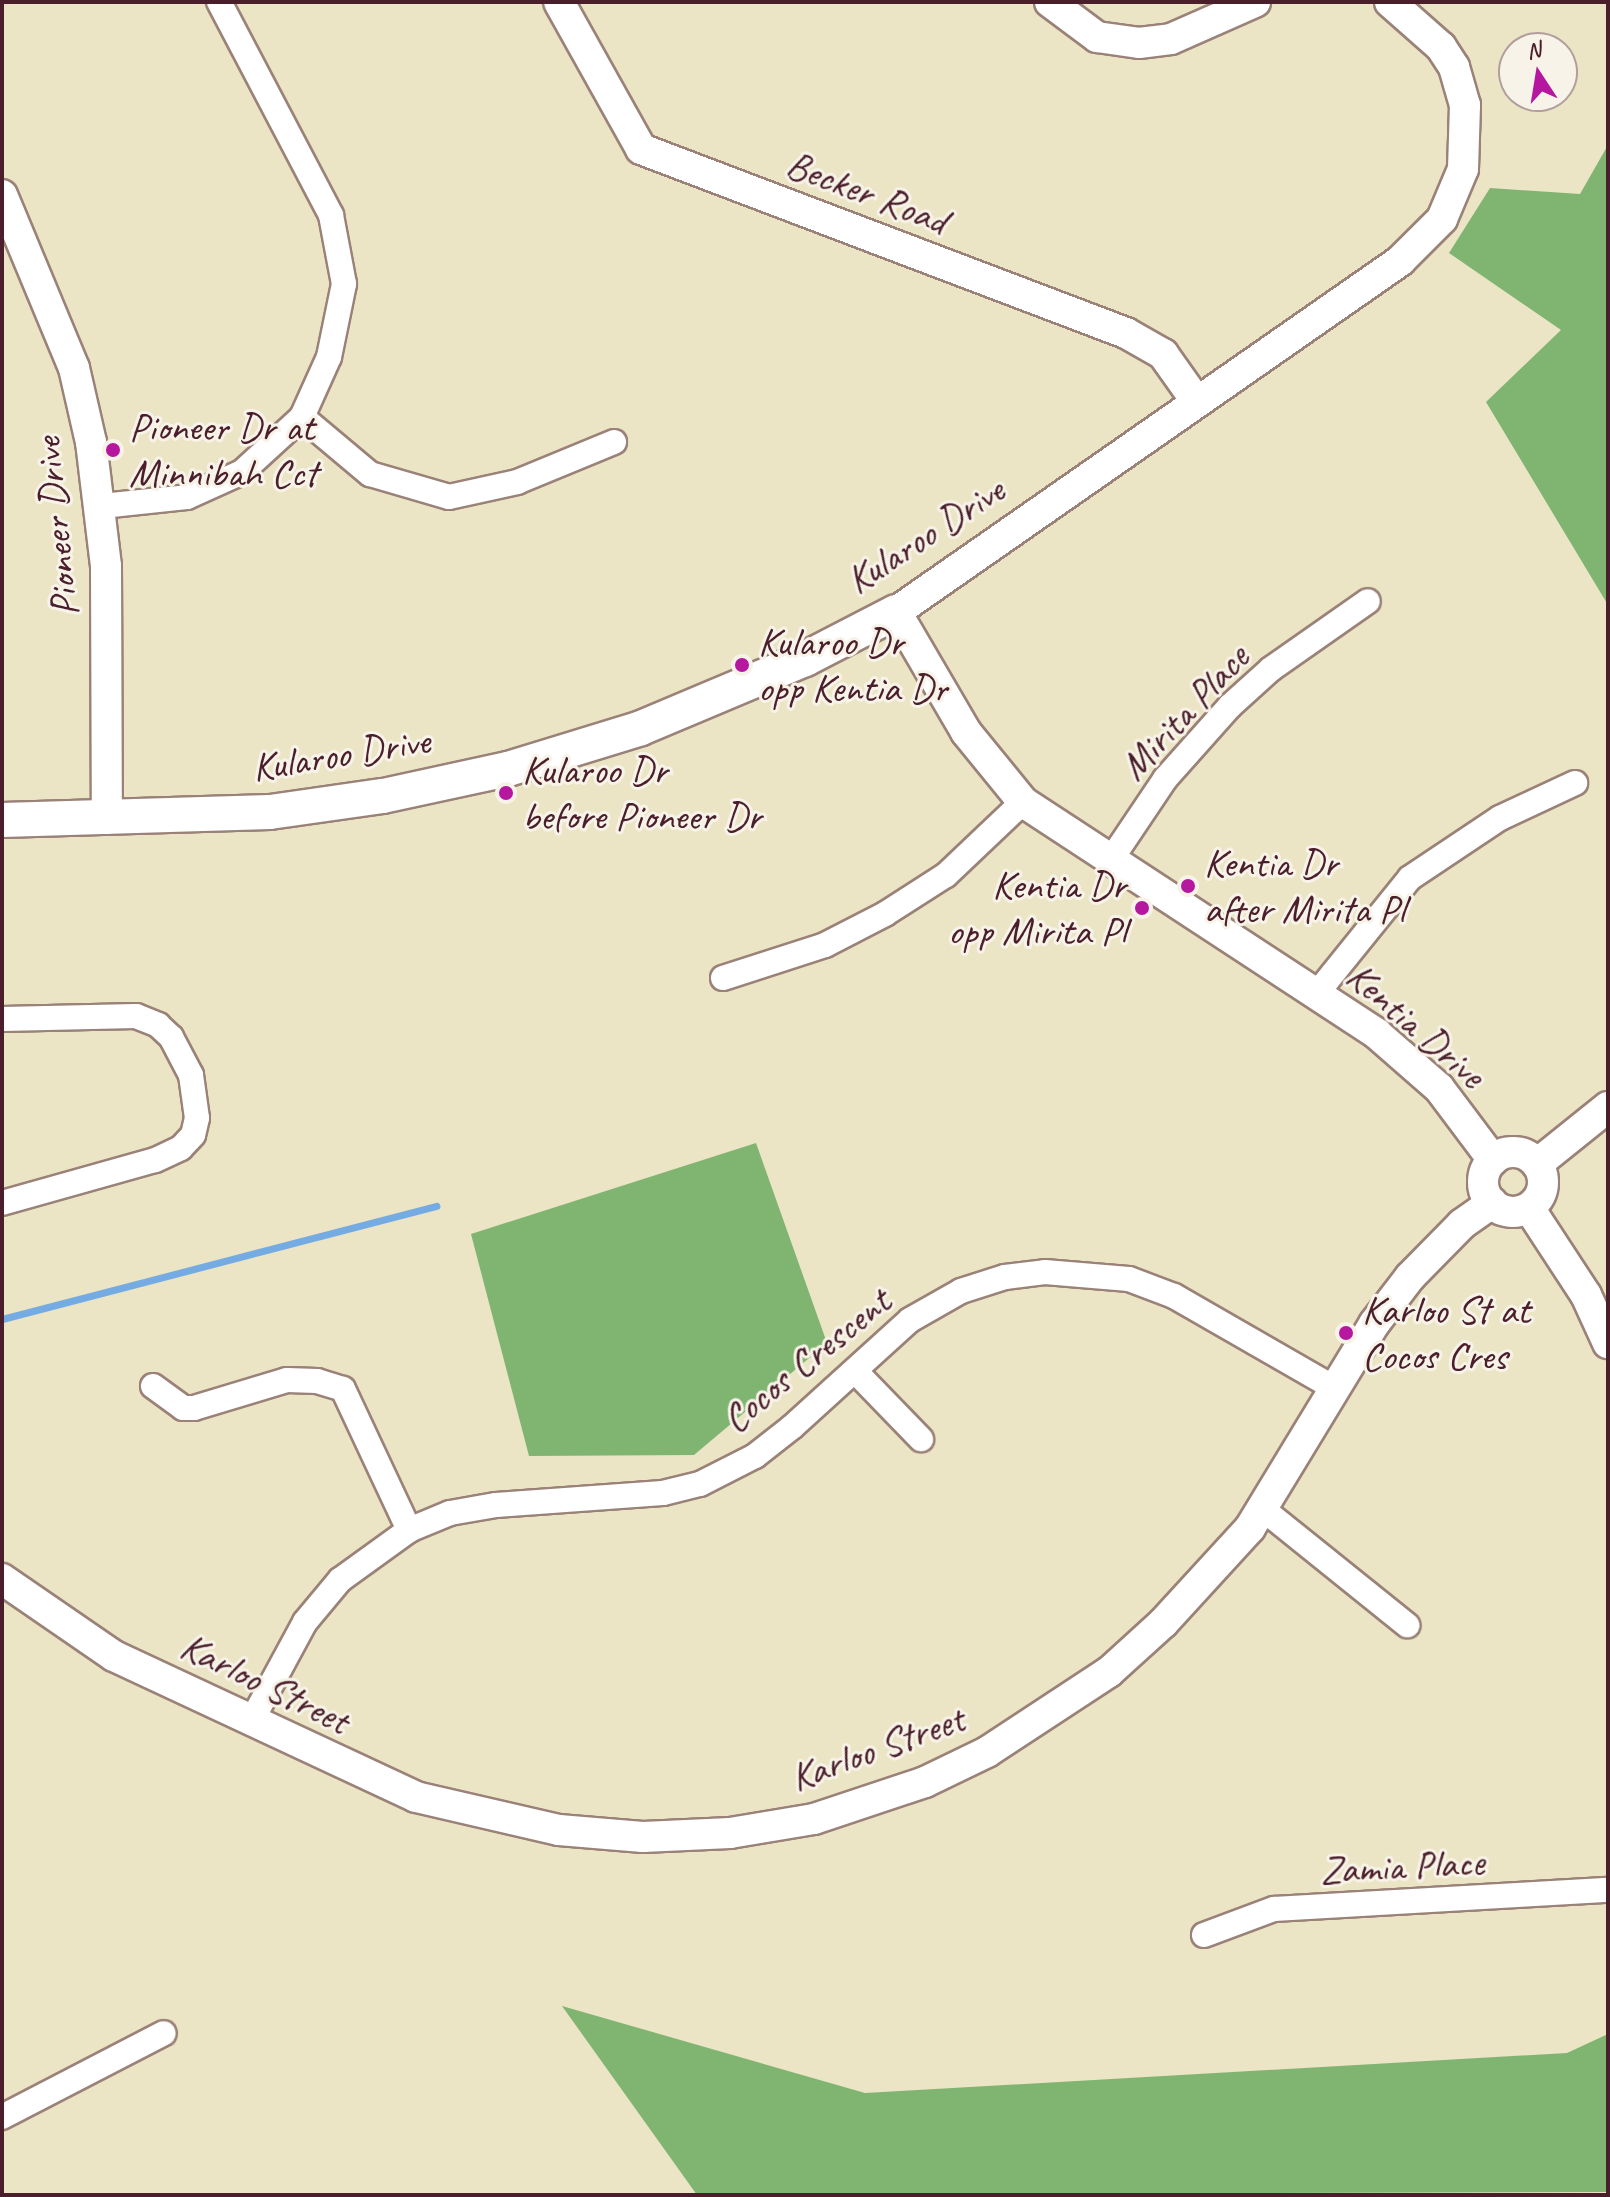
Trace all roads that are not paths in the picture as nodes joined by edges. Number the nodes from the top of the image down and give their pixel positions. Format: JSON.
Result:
{"nodes":[{"id":1,"x":219,"y":2,"type":"edge"},
{"id":2,"x":559,"y":2,"type":"edge"},
{"id":3,"x":1050,"y":2,"type":"edge"},
{"id":4,"x":1255,"y":2,"type":"edge"},
{"id":5,"x":1395,"y":3,"type":"edge"},
{"id":6,"x":2,"y":195,"type":"edge"},
{"id":7,"x":1197,"y":402,"type":"junction"},
{"id":8,"x":302,"y":417,"type":"junction"},
{"id":9,"x":614,"y":442,"type":"dead end"},
{"id":10,"x":102,"y":506,"type":"junction"},
{"id":11,"x":1368,"y":601,"type":"dead end"},
{"id":12,"x":896,"y":612,"type":"junction"},
{"id":13,"x":1575,"y":783,"type":"dead end"},
{"id":14,"x":1023,"y":802,"type":"junction"},
{"id":15,"x":107,"y":819,"type":"junction"},
{"id":16,"x":2,"y":820,"type":"edge"},
{"id":17,"x":1110,"y":861,"type":"junction"},
{"id":18,"x":723,"y":978,"type":"dead end"},
{"id":19,"x":1318,"y":992,"type":"junction"},
{"id":20,"x":2,"y":1019,"type":"edge"},
{"id":21,"x":1608,"y":1107,"type":"edge"},
{"id":22,"x":1493,"y":1160,"type":"junction"},
{"id":23,"x":1537,"y":1164,"type":"junction"},
{"id":24,"x":2,"y":1203,"type":"edge"},
{"id":25,"x":1492,"y":1203,"type":"junction"},
{"id":26,"x":1529,"y":1208,"type":"junction"},
{"id":27,"x":1608,"y":1343,"type":"edge"},
{"id":28,"x":855,"y":1371,"type":"junction"},
{"id":29,"x":153,"y":1386,"type":"dead end"},
{"id":30,"x":1332,"y":1387,"type":"junction"},
{"id":31,"x":921,"y":1439,"type":"dead end"},
{"id":32,"x":1264,"y":1510,"type":"junction"},
{"id":33,"x":409,"y":1530,"type":"junction"},
{"id":34,"x":2,"y":1579,"type":"edge"},
{"id":35,"x":1407,"y":1625,"type":"dead end"},
{"id":36,"x":252,"y":1720,"type":"junction"},
{"id":37,"x":1608,"y":1890,"type":"edge"},
{"id":38,"x":1204,"y":1935,"type":"dead end"},
{"id":39,"x":164,"y":2033,"type":"dead end"},
{"id":40,"x":2,"y":2117,"type":"edge"}],
"edges":[{"from":1,"to":8,"type":"street"},
{"from":2,"to":7,"type":"street","name":"Becker Road"},
{"from":3,"to":4,"type":"street"},
{"from":5,"to":7,"type":"street","name":"Kularoo Drive"},
{"from":6,"to":10,"type":"street","name":"Pioneer Drive"},
{"from":7,"to":12,"type":"street","name":"Kularoo Drive"},
{"from":8,"to":9,"type":"street"},
{"from":8,"to":10,"type":"street"},
{"from":10,"to":15,"type":"street","name":"Pioneer Drive"},
{"from":11,"to":17,"type":"street","name":"Mirita Place"},
{"from":12,"to":14,"type":"street","name":"Kentia Drive"},
{"from":12,"to":15,"type":"main road","name":"Kularoo Drive"},
{"from":13,"to":19,"type":"street"},
{"from":14,"to":17,"type":"street","name":"Kentia Drive"},
{"from":14,"to":18,"type":"street"},
{"from":15,"to":16,"type":"main road","name":"Kularoo Drive"},
{"from":17,"to":19,"type":"street","name":"Kentia Drive"},
{"from":19,"to":22,"type":"street","name":"Kentia Drive"},
{"from":20,"to":24,"type":"street"},
{"from":21,"to":23,"type":"street"},
{"from":22,"to":23,"type":"street"},
{"from":22,"to":25,"type":"street"},
{"from":23,"to":26,"type":"street"},
{"from":25,"to":26,"type":"street"},
{"from":25,"to":30,"type":"street","name":"Karloo Street"},
{"from":26,"to":27,"type":"street"},
{"from":28,"to":30,"type":"street","name":"Cocos Crescent"},
{"from":28,"to":31,"type":"street"},
{"from":28,"to":33,"type":"street","name":"Cocos Crescent"},
{"from":29,"to":33,"type":"street"},
{"from":30,"to":32,"type":"street","name":"Karloo Street"},
{"from":32,"to":35,"type":"street"},
{"from":32,"to":36,"type":"street","name":"Karloo Street"},
{"from":33,"to":36,"type":"street","name":"Cocos Crescent"},
{"from":34,"to":36,"type":"street","name":"Karloo Street"},
{"from":37,"to":38,"type":"street","name":"Zamia Place"},
{"from":39,"to":40,"type":"street"}]}
